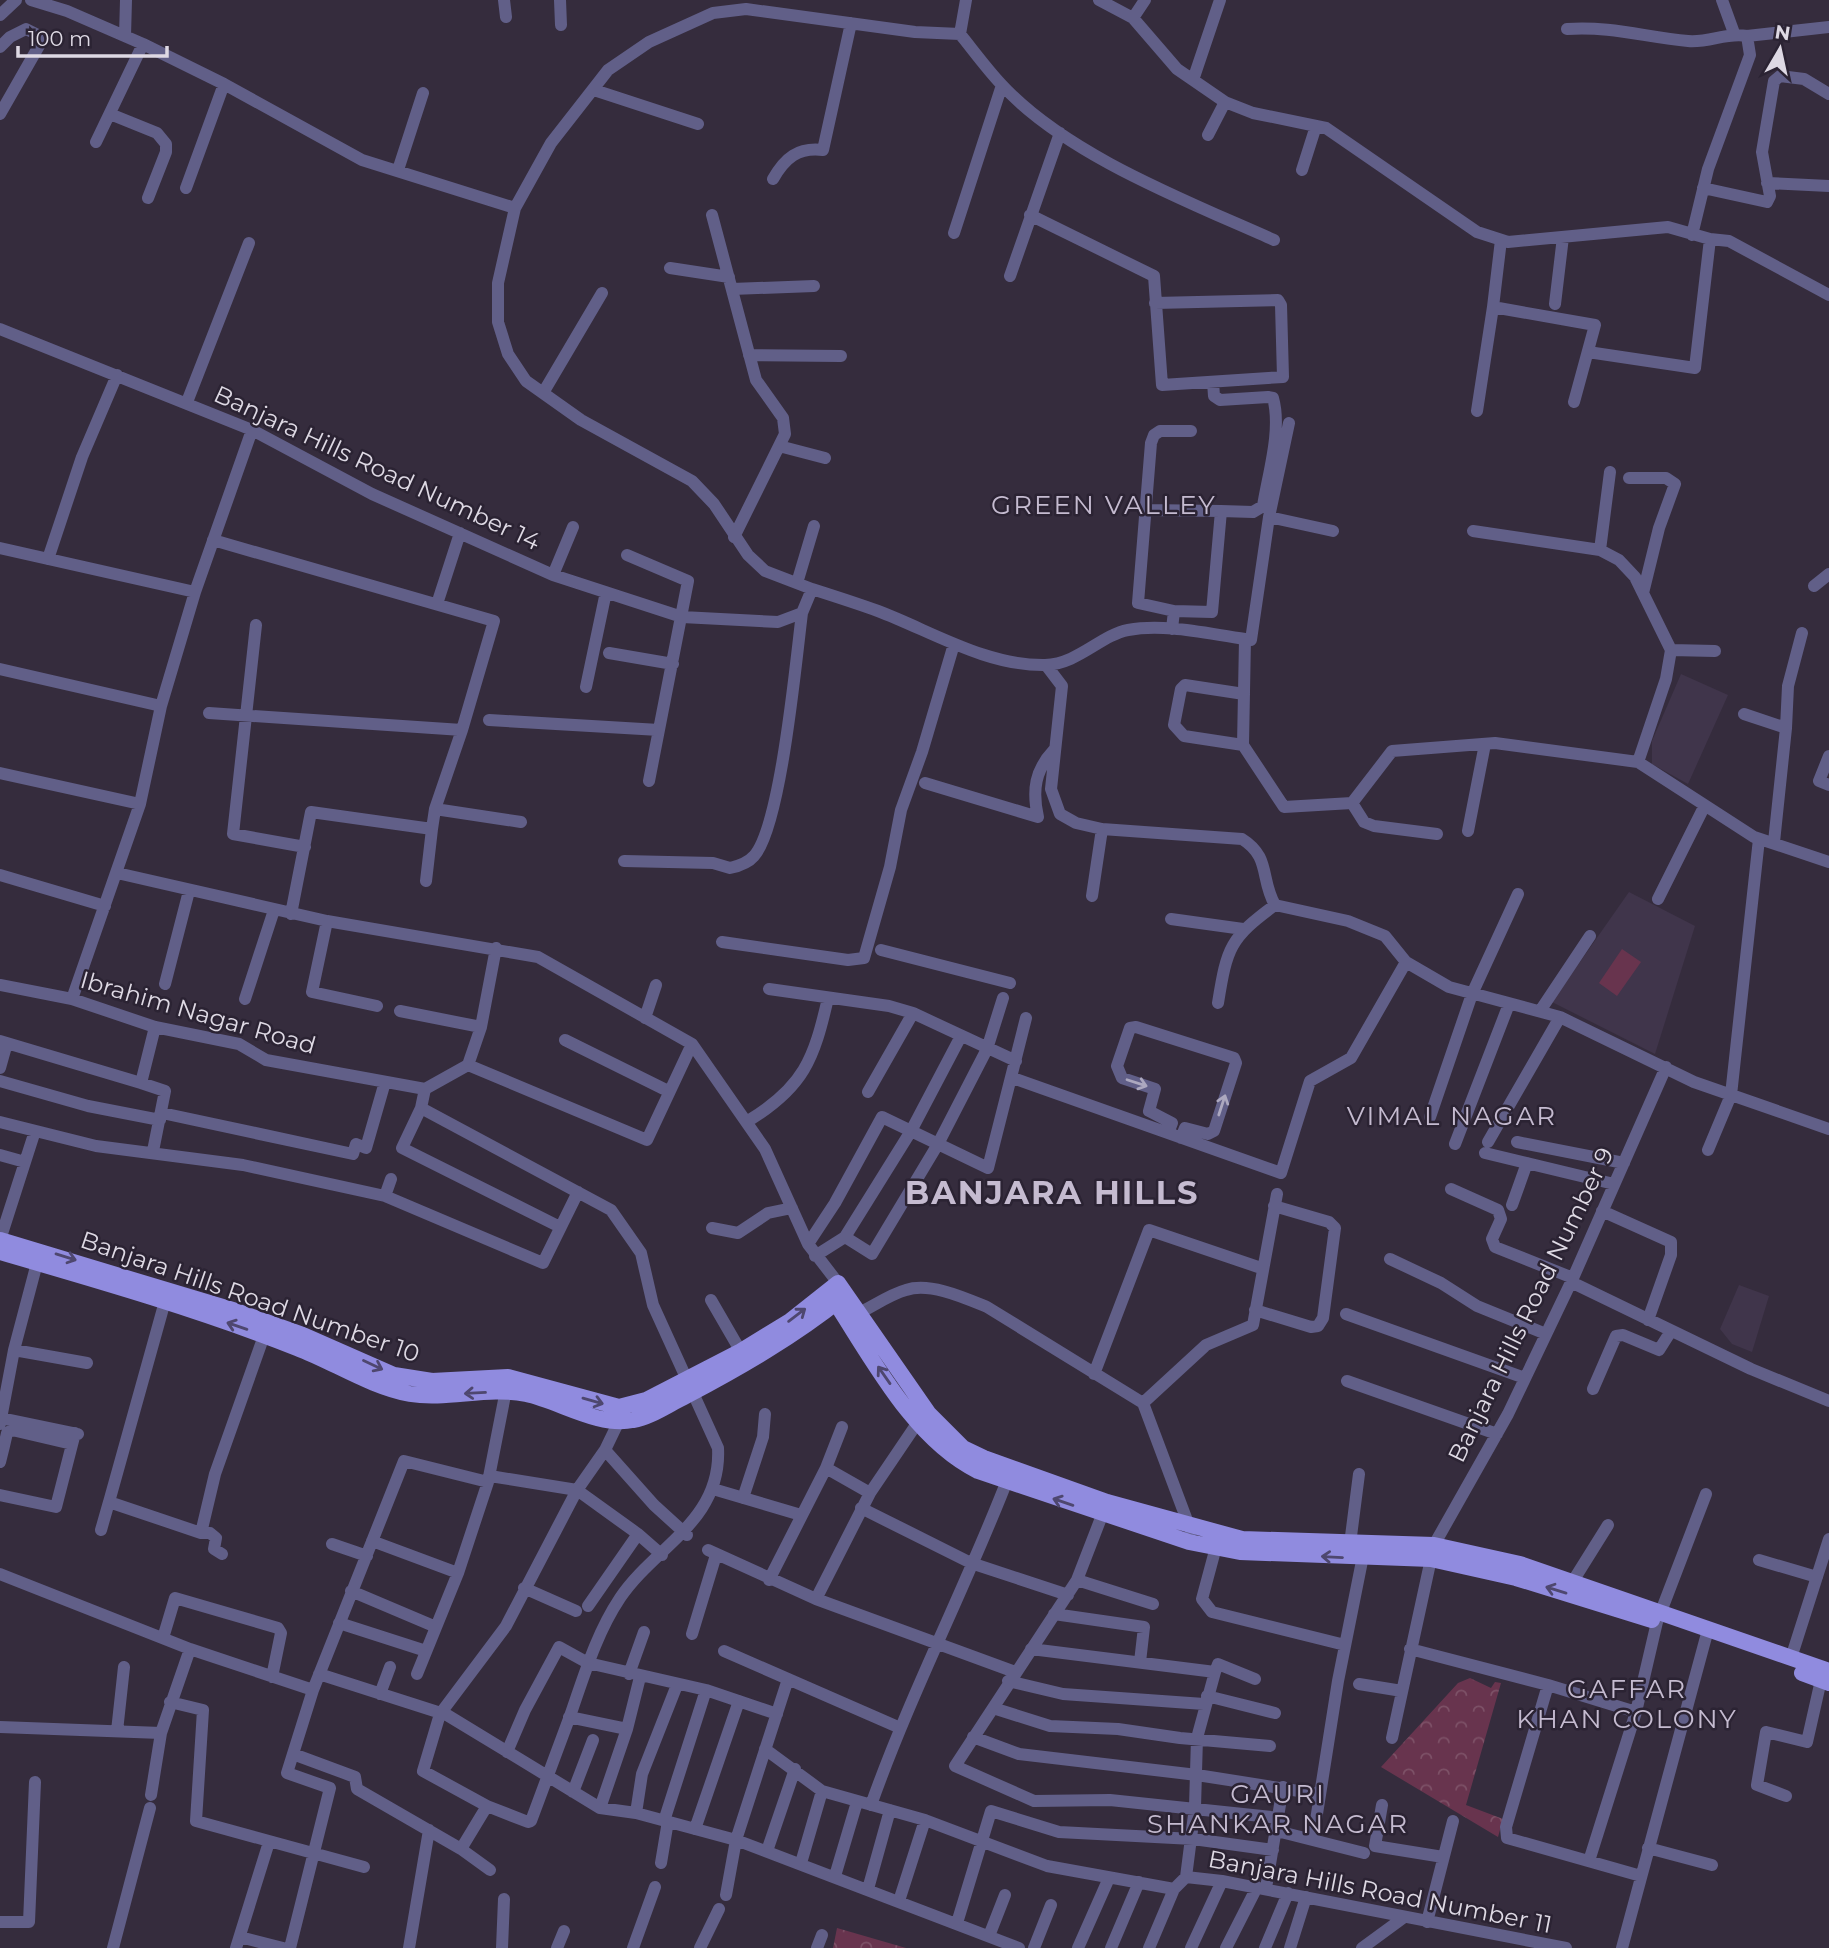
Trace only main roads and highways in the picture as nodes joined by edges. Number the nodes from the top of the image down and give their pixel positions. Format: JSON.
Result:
{"nodes":[{"id":1,"x":0,"y":1240,"type":"edge"},
{"id":2,"x":0,"y":1252,"type":"edge"},
{"id":3,"x":837,"y":1293,"type":"junction"},
{"id":4,"x":167,"y":1296,"type":"junction"},
{"id":5,"x":507,"y":1384,"type":"junction"},
{"id":6,"x":690,"y":1385,"type":"junction"},
{"id":7,"x":1010,"y":1474,"type":"junction"},
{"id":8,"x":1190,"y":1534,"type":"junction"},
{"id":9,"x":1432,"y":1552,"type":"junction"},
{"id":10,"x":1659,"y":1617,"type":"junction"},
{"id":11,"x":1826,"y":1678,"type":"edge"}],
"edges":[{"from":1,"to":4,"type":"main road","name":"Banjara Hills Road Number 10","one_way":true},
{"from":2,"to":4,"type":"main road","name":"Banjara Hills Road Number 10"},
{"from":3,"to":6,"type":"main road","name":"Banjara Hills Road Number 10"},
{"from":3,"to":7,"type":"main road"},
{"from":7,"to":3,"type":"main road","one_way":true},
{"from":4,"to":5,"type":"main road","name":"Banjara Hills Road Number 10"},
{"from":5,"to":6,"type":"main road","name":"Banjara Hills Road Number 10","one_way":true},
{"from":5,"to":6,"type":"main road","name":"Banjara Hills Road Number 10"},
{"from":7,"to":8,"type":"main road"},
{"from":8,"to":9,"type":"main road"},
{"from":9,"to":8,"type":"main road","one_way":true},
{"from":10,"to":9,"type":"main road","one_way":true},
{"from":9,"to":10,"type":"main road"},
{"from":10,"to":11,"type":"main road"},
{"from":10,"to":11,"type":"main road"}]}
